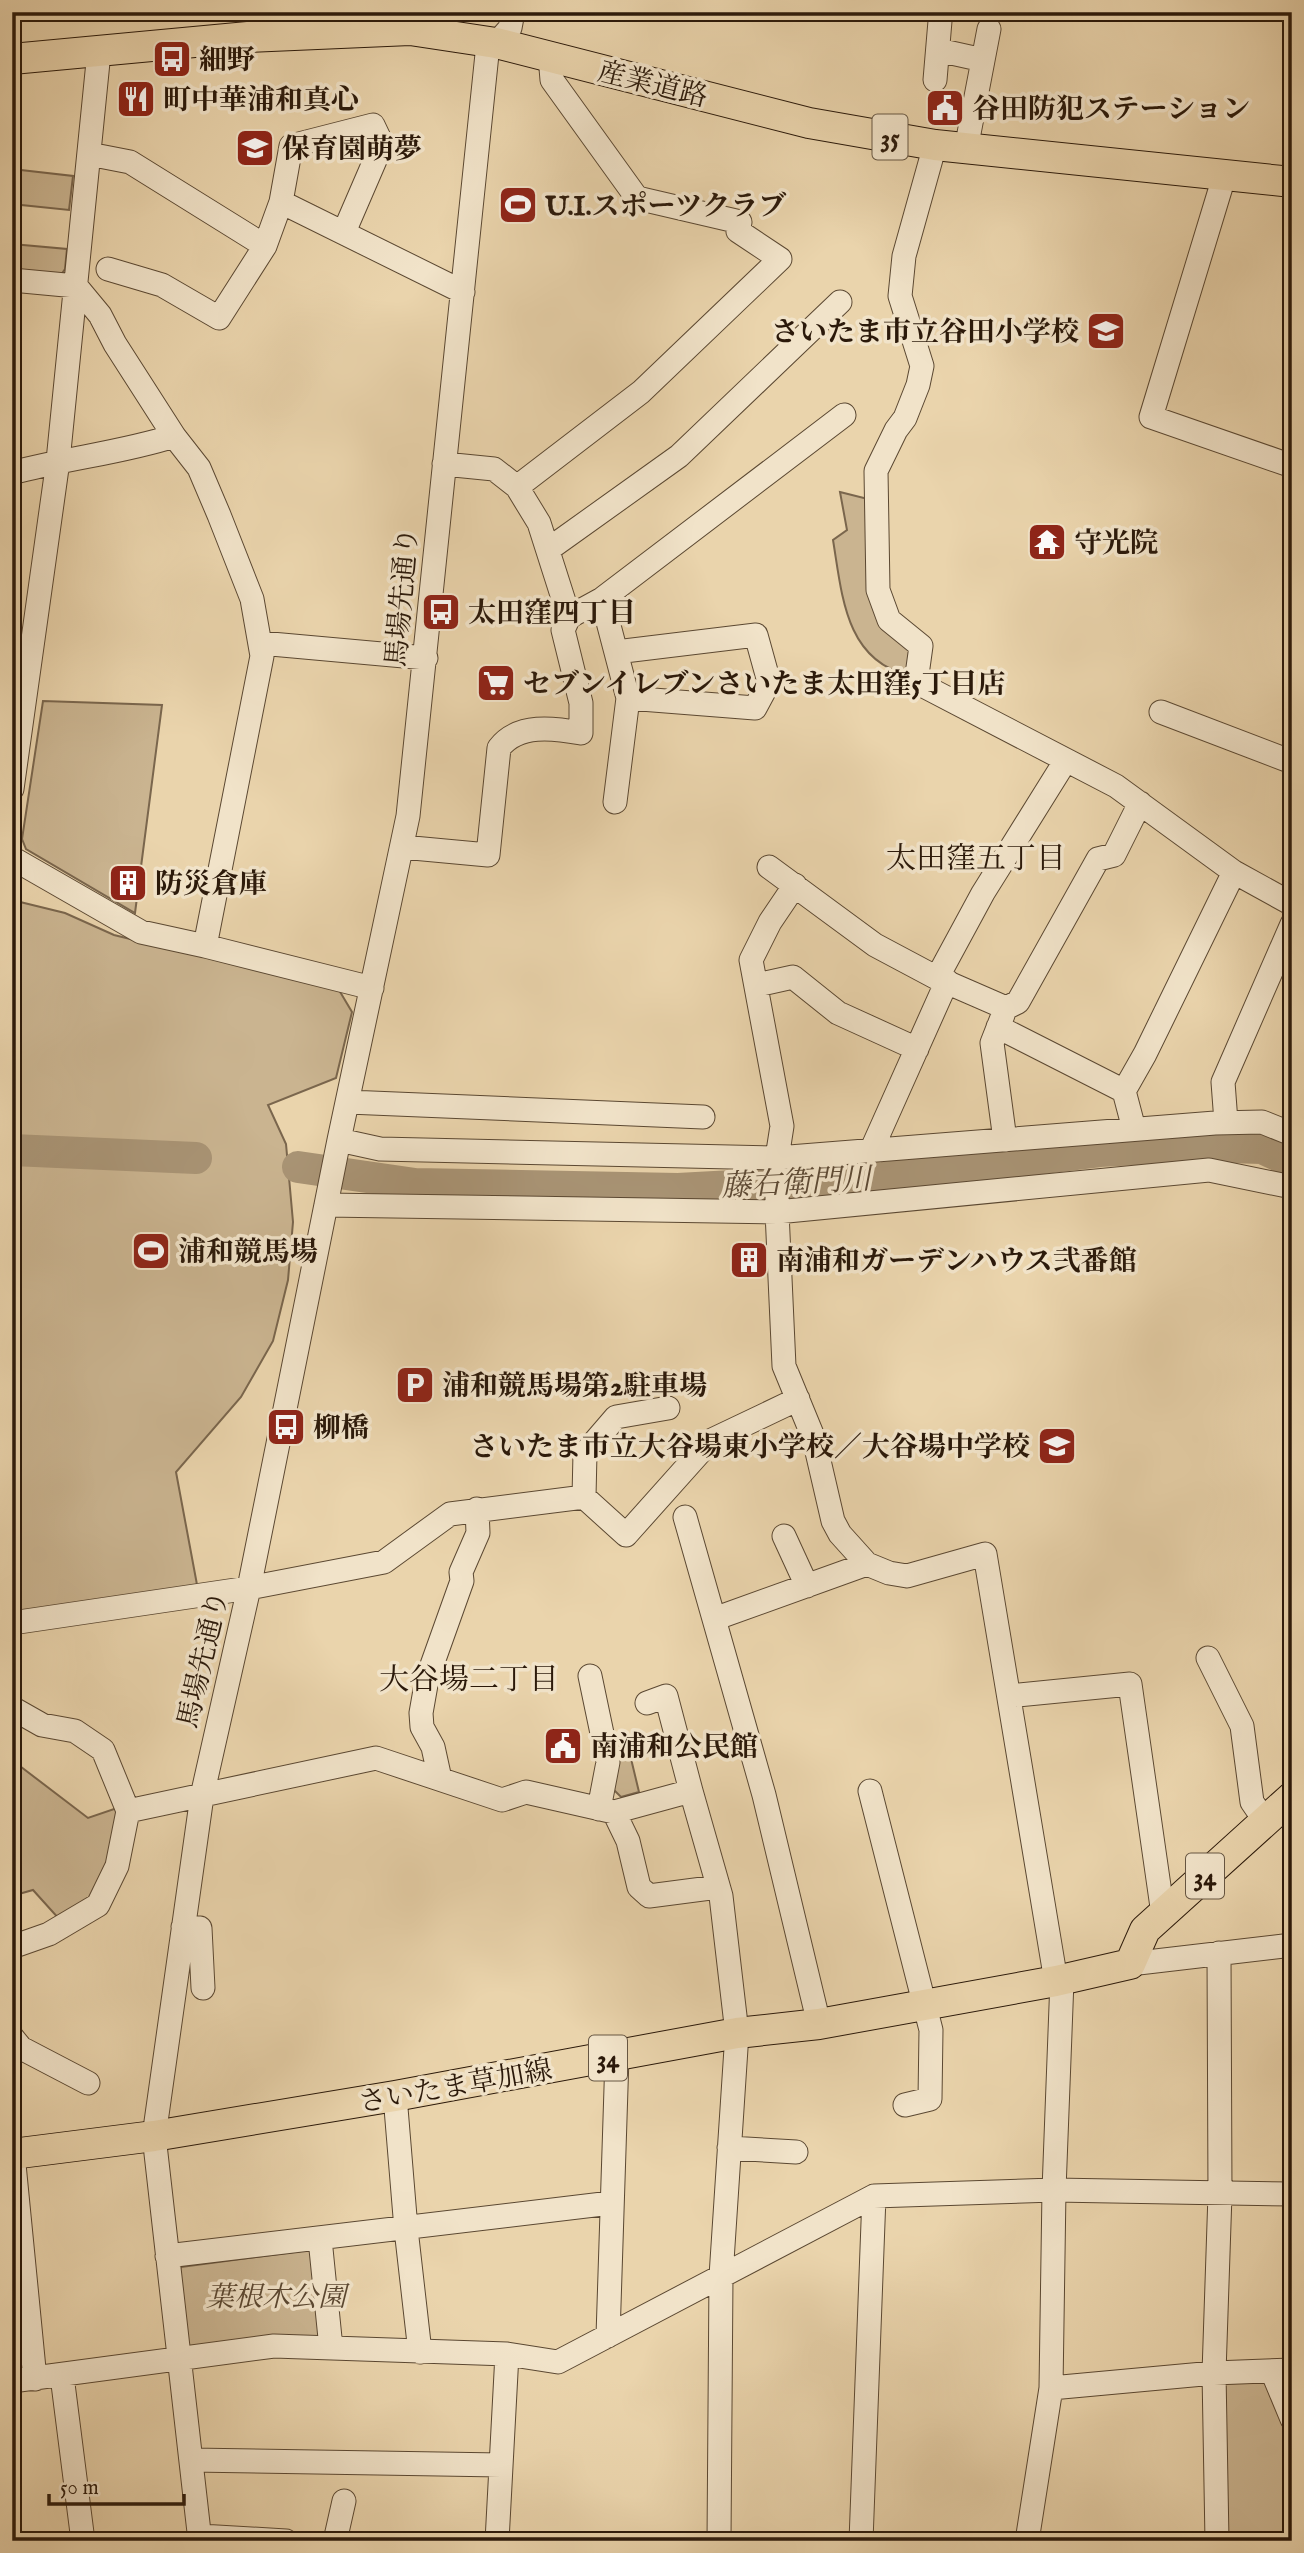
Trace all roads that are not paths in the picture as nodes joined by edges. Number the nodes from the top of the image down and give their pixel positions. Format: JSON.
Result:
{"nodes":[{"id":1,"x":513,"y":12,"type":"edge"},
{"id":2,"x":940,"y":21,"type":"dead end"},
{"id":3,"x":365,"y":22,"type":"edge"},
{"id":4,"x":989,"y":29,"type":"dead end"},
{"id":5,"x":496,"y":43,"type":"junction"},
{"id":6,"x":938,"y":50,"type":"junction"},
{"id":7,"x":99,"y":52,"type":"junction"},
{"id":8,"x":550,"y":56,"type":"junction"},
{"id":9,"x":12,"y":59,"type":"edge"},
{"id":10,"x":983,"y":60,"type":"junction"},
{"id":11,"x":935,"y":80,"type":"dead end"},
{"id":12,"x":935,"y":145,"type":"junction"},
{"id":13,"x":966,"y":149,"type":"junction"},
{"id":14,"x":89,"y":154,"type":"junction"},
{"id":15,"x":1224,"y":177,"type":"junction"},
{"id":16,"x":1292,"y":182,"type":"edge"},
{"id":17,"x":281,"y":202,"type":"junction"},
{"id":18,"x":344,"y":232,"type":"junction"},
{"id":19,"x":265,"y":246,"type":"junction"},
{"id":20,"x":108,"y":269,"type":"dead end"},
{"id":21,"x":12,"y":280,"type":"edge"},
{"id":22,"x":76,"y":286,"type":"junction"},
{"id":23,"x":463,"y":292,"type":"junction"},
{"id":24,"x":840,"y":302,"type":"dead end"},
{"id":25,"x":844,"y":415,"type":"dead end"},
{"id":26,"x":174,"y":436,"type":"junction"},
{"id":27,"x":58,"y":461,"type":"junction"},
{"id":28,"x":444,"y":464,"type":"junction"},
{"id":29,"x":1292,"y":466,"type":"edge"},
{"id":30,"x":12,"y":473,"type":"edge"},
{"id":31,"x":517,"y":488,"type":"junction"},
{"id":32,"x":548,"y":548,"type":"junction"},
{"id":33,"x":602,"y":599,"type":"junction"},
{"id":34,"x":569,"y":617,"type":"junction"},
{"id":35,"x":260,"y":643,"type":"junction"},
{"id":36,"x":616,"y":652,"type":"junction"},
{"id":37,"x":426,"y":658,"type":"junction"},
{"id":38,"x":628,"y":698,"type":"junction"},
{"id":39,"x":1161,"y":712,"type":"dead end"},
{"id":40,"x":1066,"y":760,"type":"junction"},
{"id":41,"x":1292,"y":762,"type":"edge"},
{"id":42,"x":12,"y":789,"type":"edge"},
{"id":43,"x":615,"y":802,"type":"dead end"},
{"id":44,"x":1140,"y":803,"type":"junction"},
{"id":45,"x":402,"y":847,"type":"junction"},
{"id":46,"x":12,"y":858,"type":"edge"},
{"id":47,"x":769,"y":867,"type":"dead end"},
{"id":48,"x":1234,"y":872,"type":"junction"},
{"id":49,"x":795,"y":885,"type":"junction"},
{"id":50,"x":1292,"y":904,"type":"edge"},
{"id":51,"x":1292,"y":924,"type":"edge"},
{"id":52,"x":205,"y":946,"type":"junction"},
{"id":53,"x":942,"y":979,"type":"junction"},
{"id":54,"x":757,"y":985,"type":"junction"},
{"id":55,"x":372,"y":988,"type":"junction"},
{"id":56,"x":1002,"y":1018,"type":"junction"},
{"id":57,"x":917,"y":1049,"type":"junction"},
{"id":58,"x":1124,"y":1091,"type":"junction"},
{"id":59,"x":348,"y":1102,"type":"junction"},
{"id":60,"x":703,"y":1117,"type":"dead end"},
{"id":61,"x":1226,"y":1122,"type":"junction"},
{"id":62,"x":1134,"y":1129,"type":"junction"},
{"id":63,"x":1292,"y":1134,"type":"edge"},
{"id":64,"x":1004,"y":1140,"type":"junction"},
{"id":65,"x":338,"y":1147,"type":"junction"},
{"id":66,"x":871,"y":1151,"type":"junction"},
{"id":67,"x":777,"y":1162,"type":"junction"},
{"id":68,"x":1292,"y":1187,"type":"edge"},
{"id":69,"x":327,"y":1201,"type":"junction"},
{"id":70,"x":777,"y":1208,"type":"junction"},
{"id":71,"x":798,"y":1399,"type":"junction"},
{"id":72,"x":668,"y":1408,"type":"dead end"},
{"id":73,"x":584,"y":1497,"type":"junction"},
{"id":74,"x":477,"y":1509,"type":"junction"},
{"id":75,"x":685,"y":1517,"type":"dead end"},
{"id":76,"x":784,"y":1536,"type":"dead end"},
{"id":77,"x":867,"y":1564,"type":"junction"},
{"id":78,"x":807,"y":1586,"type":"junction"},
{"id":79,"x":249,"y":1588,"type":"junction"},
{"id":80,"x":714,"y":1619,"type":"junction"},
{"id":81,"x":12,"y":1623,"type":"edge"},
{"id":82,"x":1208,"y":1658,"type":"dead end"},
{"id":83,"x":590,"y":1676,"type":"dead end"},
{"id":84,"x":1009,"y":1696,"type":"junction"},
{"id":85,"x":647,"y":1703,"type":"dead end"},
{"id":86,"x":12,"y":1708,"type":"edge"},
{"id":87,"x":440,"y":1779,"type":"junction"},
{"id":88,"x":691,"y":1791,"type":"junction"},
{"id":89,"x":870,"y":1791,"type":"dead end"},
{"id":90,"x":202,"y":1796,"type":"junction"},
{"id":91,"x":1292,"y":1797,"type":"edge"},
{"id":92,"x":607,"y":1810,"type":"junction"},
{"id":93,"x":128,"y":1811,"type":"junction"},
{"id":94,"x":1265,"y":1821,"type":"junction"},
{"id":95,"x":718,"y":1888,"type":"junction"},
{"id":96,"x":1163,"y":1914,"type":"junction"},
{"id":97,"x":183,"y":1927,"type":"junction"},
{"id":98,"x":1292,"y":1944,"type":"edge"},
{"id":99,"x":12,"y":1947,"type":"edge"},
{"id":100,"x":1219,"y":1952,"type":"junction"},
{"id":101,"x":1130,"y":1964,"type":"junction"},
{"id":102,"x":1059,"y":1981,"type":"junction"},
{"id":103,"x":203,"y":1988,"type":"dead end"},
{"id":104,"x":923,"y":2005,"type":"junction"},
{"id":105,"x":819,"y":2024,"type":"junction"},
{"id":106,"x":737,"y":2033,"type":"junction"},
{"id":107,"x":12,"y":2037,"type":"edge"},
{"id":108,"x":617,"y":2057,"type":"junction"},
{"id":109,"x":88,"y":2083,"type":"dead end"},
{"id":110,"x":395,"y":2096,"type":"junction"},
{"id":111,"x":905,"y":2105,"type":"dead end"},
{"id":112,"x":154,"y":2136,"type":"junction"},
{"id":113,"x":729,"y":2148,"type":"junction"},
{"id":114,"x":796,"y":2152,"type":"dead end"},
{"id":115,"x":13,"y":2154,"type":"edge"},
{"id":116,"x":1054,"y":2190,"type":"junction"},
{"id":117,"x":1220,"y":2194,"type":"junction"},
{"id":118,"x":1292,"y":2194,"type":"edge"},
{"id":119,"x":874,"y":2196,"type":"junction"},
{"id":120,"x":611,"y":2203,"type":"junction"},
{"id":121,"x":406,"y":2229,"type":"junction"},
{"id":122,"x":320,"y":2238,"type":"junction"},
{"id":123,"x":167,"y":2256,"type":"junction"},
{"id":124,"x":721,"y":2276,"type":"junction"},
{"id":125,"x":608,"y":2336,"type":"junction"},
{"id":126,"x":331,"y":2348,"type":"junction"},
{"id":127,"x":420,"y":2352,"type":"junction"},
{"id":128,"x":507,"y":2354,"type":"junction"},
{"id":129,"x":180,"y":2359,"type":"junction"},
{"id":130,"x":1282,"y":2371,"type":"edge"},
{"id":131,"x":1214,"y":2373,"type":"junction"},
{"id":132,"x":62,"y":2376,"type":"junction"},
{"id":133,"x":24,"y":2380,"type":"edge"},
{"id":134,"x":1051,"y":2388,"type":"junction"},
{"id":135,"x":1292,"y":2419,"type":"edge"},
{"id":136,"x":191,"y":2460,"type":"junction"},
{"id":137,"x":501,"y":2465,"type":"junction"},
{"id":138,"x":344,"y":2501,"type":"dead end"},
{"id":139,"x":200,"y":2538,"type":"edge"},
{"id":140,"x":83,"y":2541,"type":"edge"},
{"id":141,"x":285,"y":2541,"type":"edge"},
{"id":142,"x":335,"y":2541,"type":"edge"},
{"id":143,"x":497,"y":2541,"type":"edge"},
{"id":144,"x":719,"y":2541,"type":"edge"},
{"id":145,"x":861,"y":2541,"type":"edge"},
{"id":146,"x":1027,"y":2541,"type":"edge"},
{"id":147,"x":1217,"y":2541,"type":"edge"}],
"edges":[{"from":1,"to":5,"type":"street","name":"馬場先通り"},
{"from":2,"to":6,"type":"street"},
{"from":3,"to":5,"type":"main road","name":"産業道路","number":"35"},
{"from":3,"to":7,"type":"main road","name":"産業道路","number":"35"},
{"from":4,"to":10,"type":"street"},
{"from":5,"to":8,"type":"main road","name":"産業道路","number":"35"},
{"from":5,"to":23,"type":"street","name":"馬場先通り"},
{"from":6,"to":10,"type":"street"},
{"from":6,"to":11,"type":"street"},
{"from":7,"to":9,"type":"main road","name":"産業道路","number":"35"},
{"from":7,"to":14,"type":"street"},
{"from":8,"to":12,"type":"main road","name":"産業道路","number":"35"},
{"from":8,"to":31,"type":"street"},
{"from":10,"to":13,"type":"street"},
{"from":12,"to":13,"type":"main road","name":"産業道路","number":"35"},
{"from":12,"to":40,"type":"street"},
{"from":13,"to":15,"type":"main road","name":"産業道路","number":"35"},
{"from":14,"to":19,"type":"street"},
{"from":14,"to":22,"type":"street"},
{"from":15,"to":16,"type":"main road","name":"産業道路","number":"35"},
{"from":15,"to":29,"type":"street"},
{"from":17,"to":18,"type":"street"},
{"from":17,"to":18,"type":"street"},
{"from":17,"to":19,"type":"street"},
{"from":18,"to":23,"type":"street"},
{"from":19,"to":20,"type":"street"},
{"from":21,"to":22,"type":"street"},
{"from":22,"to":26,"type":"street"},
{"from":22,"to":27,"type":"street"},
{"from":23,"to":28,"type":"street","name":"馬場先通り"},
{"from":24,"to":32,"type":"street"},
{"from":25,"to":33,"type":"street"},
{"from":26,"to":27,"type":"street"},
{"from":26,"to":35,"type":"street"},
{"from":27,"to":30,"type":"street"},
{"from":27,"to":42,"type":"street"},
{"from":28,"to":31,"type":"street"},
{"from":28,"to":37,"type":"street","name":"馬場先通り"},
{"from":31,"to":32,"type":"street"},
{"from":32,"to":34,"type":"street"},
{"from":33,"to":34,"type":"street"},
{"from":33,"to":36,"type":"street"},
{"from":34,"to":45,"type":"street"},
{"from":35,"to":37,"type":"street"},
{"from":35,"to":52,"type":"street"},
{"from":36,"to":38,"type":"street"},
{"from":36,"to":38,"type":"street"},
{"from":37,"to":45,"type":"street","name":"馬場先通り"},
{"from":38,"to":43,"type":"street"},
{"from":39,"to":41,"type":"street"},
{"from":40,"to":44,"type":"street"},
{"from":40,"to":53,"type":"street"},
{"from":44,"to":48,"type":"street"},
{"from":44,"to":56,"type":"street"},
{"from":45,"to":55,"type":"street","name":"馬場先通り"},
{"from":46,"to":52,"type":"street"},
{"from":47,"to":49,"type":"street"},
{"from":48,"to":50,"type":"street"},
{"from":48,"to":58,"type":"street"},
{"from":49,"to":53,"type":"street"},
{"from":49,"to":54,"type":"street"},
{"from":51,"to":61,"type":"street"},
{"from":52,"to":55,"type":"street"},
{"from":53,"to":56,"type":"street"},
{"from":53,"to":57,"type":"street"},
{"from":54,"to":57,"type":"street"},
{"from":54,"to":67,"type":"street"},
{"from":55,"to":59,"type":"street","name":"馬場先通り"},
{"from":56,"to":58,"type":"street"},
{"from":56,"to":64,"type":"street"},
{"from":57,"to":66,"type":"street"},
{"from":58,"to":62,"type":"street"},
{"from":59,"to":60,"type":"street"},
{"from":59,"to":65,"type":"street","name":"馬場先通り"},
{"from":61,"to":62,"type":"street"},
{"from":61,"to":63,"type":"street"},
{"from":62,"to":64,"type":"street"},
{"from":64,"to":66,"type":"street"},
{"from":65,"to":67,"type":"street"},
{"from":65,"to":69,"type":"street"},
{"from":66,"to":67,"type":"street"},
{"from":67,"to":70,"type":"street"},
{"from":68,"to":70,"type":"street"},
{"from":69,"to":70,"type":"street"},
{"from":69,"to":79,"type":"street","name":"馬場先通り"},
{"from":70,"to":71,"type":"street"},
{"from":71,"to":73,"type":"street"},
{"from":71,"to":77,"type":"street"},
{"from":72,"to":73,"type":"street"},
{"from":73,"to":74,"type":"street"},
{"from":74,"to":79,"type":"street"},
{"from":74,"to":87,"type":"street"},
{"from":75,"to":80,"type":"street"},
{"from":76,"to":78,"type":"street"},
{"from":77,"to":78,"type":"street"},
{"from":77,"to":84,"type":"street"},
{"from":78,"to":80,"type":"street"},
{"from":79,"to":81,"type":"street"},
{"from":79,"to":90,"type":"street","name":"馬場先通り"},
{"from":80,"to":105,"type":"street"},
{"from":82,"to":94,"type":"street"},
{"from":83,"to":92,"type":"street"},
{"from":84,"to":96,"type":"street"},
{"from":84,"to":102,"type":"street"},
{"from":85,"to":88,"type":"street"},
{"from":86,"to":93,"type":"street"},
{"from":87,"to":90,"type":"street"},
{"from":87,"to":92,"type":"street"},
{"from":88,"to":92,"type":"street"},
{"from":88,"to":95,"type":"street"},
{"from":89,"to":104,"type":"street"},
{"from":90,"to":93,"type":"street"},
{"from":90,"to":97,"type":"street","name":"馬場先通り"},
{"from":91,"to":94,"type":"main road","number":"34"},
{"from":92,"to":95,"type":"street"},
{"from":93,"to":99,"type":"street"},
{"from":94,"to":96,"type":"main road","number":"34"},
{"from":95,"to":106,"type":"street"},
{"from":96,"to":101,"type":"main road","number":"34"},
{"from":97,"to":103,"type":"street"},
{"from":97,"to":112,"type":"street","name":"馬場先通り"},
{"from":98,"to":100,"type":"street"},
{"from":100,"to":101,"type":"street"},
{"from":100,"to":117,"type":"street"},
{"from":101,"to":102,"type":"main road","number":"34"},
{"from":102,"to":104,"type":"main road","name":"さいたま草加線","number":"34"},
{"from":102,"to":116,"type":"street"},
{"from":104,"to":105,"type":"main road","name":"さいたま草加線","number":"34"},
{"from":104,"to":111,"type":"street"},
{"from":105,"to":106,"type":"main road","name":"さいたま草加線","number":"34"},
{"from":106,"to":108,"type":"main road","name":"さいたま草加線","number":"34"},
{"from":106,"to":113,"type":"street"},
{"from":107,"to":109,"type":"street"},
{"from":108,"to":110,"type":"main road","name":"さいたま草加線","number":"34"},
{"from":108,"to":120,"type":"street"},
{"from":110,"to":112,"type":"main road","name":"さいたま草加線","number":"34"},
{"from":110,"to":121,"type":"street"},
{"from":112,"to":115,"type":"main road","name":"さいたま草加線","number":"34"},
{"from":112,"to":123,"type":"street","name":"馬場先通り"},
{"from":113,"to":114,"type":"street"},
{"from":113,"to":124,"type":"street"},
{"from":115,"to":133,"type":"street"},
{"from":116,"to":117,"type":"street"},
{"from":116,"to":119,"type":"street"},
{"from":116,"to":134,"type":"street"},
{"from":117,"to":118,"type":"street"},
{"from":117,"to":131,"type":"street"},
{"from":119,"to":124,"type":"street"},
{"from":119,"to":145,"type":"street"},
{"from":120,"to":121,"type":"street"},
{"from":120,"to":125,"type":"street"},
{"from":121,"to":122,"type":"street"},
{"from":121,"to":127,"type":"street"},
{"from":122,"to":123,"type":"street"},
{"from":122,"to":126,"type":"street"},
{"from":123,"to":129,"type":"street","name":"馬場先通り"},
{"from":124,"to":125,"type":"street"},
{"from":124,"to":144,"type":"street"},
{"from":125,"to":128,"type":"street"},
{"from":126,"to":127,"type":"street"},
{"from":126,"to":129,"type":"street"},
{"from":127,"to":128,"type":"street"},
{"from":128,"to":137,"type":"street"},
{"from":129,"to":132,"type":"street"},
{"from":129,"to":136,"type":"street","name":"馬場先通り"},
{"from":130,"to":131,"type":"street"},
{"from":130,"to":135,"type":"street"},
{"from":131,"to":134,"type":"street"},
{"from":131,"to":147,"type":"street"},
{"from":132,"to":133,"type":"street"},
{"from":132,"to":140,"type":"street"},
{"from":134,"to":146,"type":"street"},
{"from":136,"to":137,"type":"street"},
{"from":136,"to":139,"type":"street","name":"馬場先通り"},
{"from":137,"to":143,"type":"street"},
{"from":138,"to":142,"type":"street"},
{"from":139,"to":141,"type":"street"}]}
